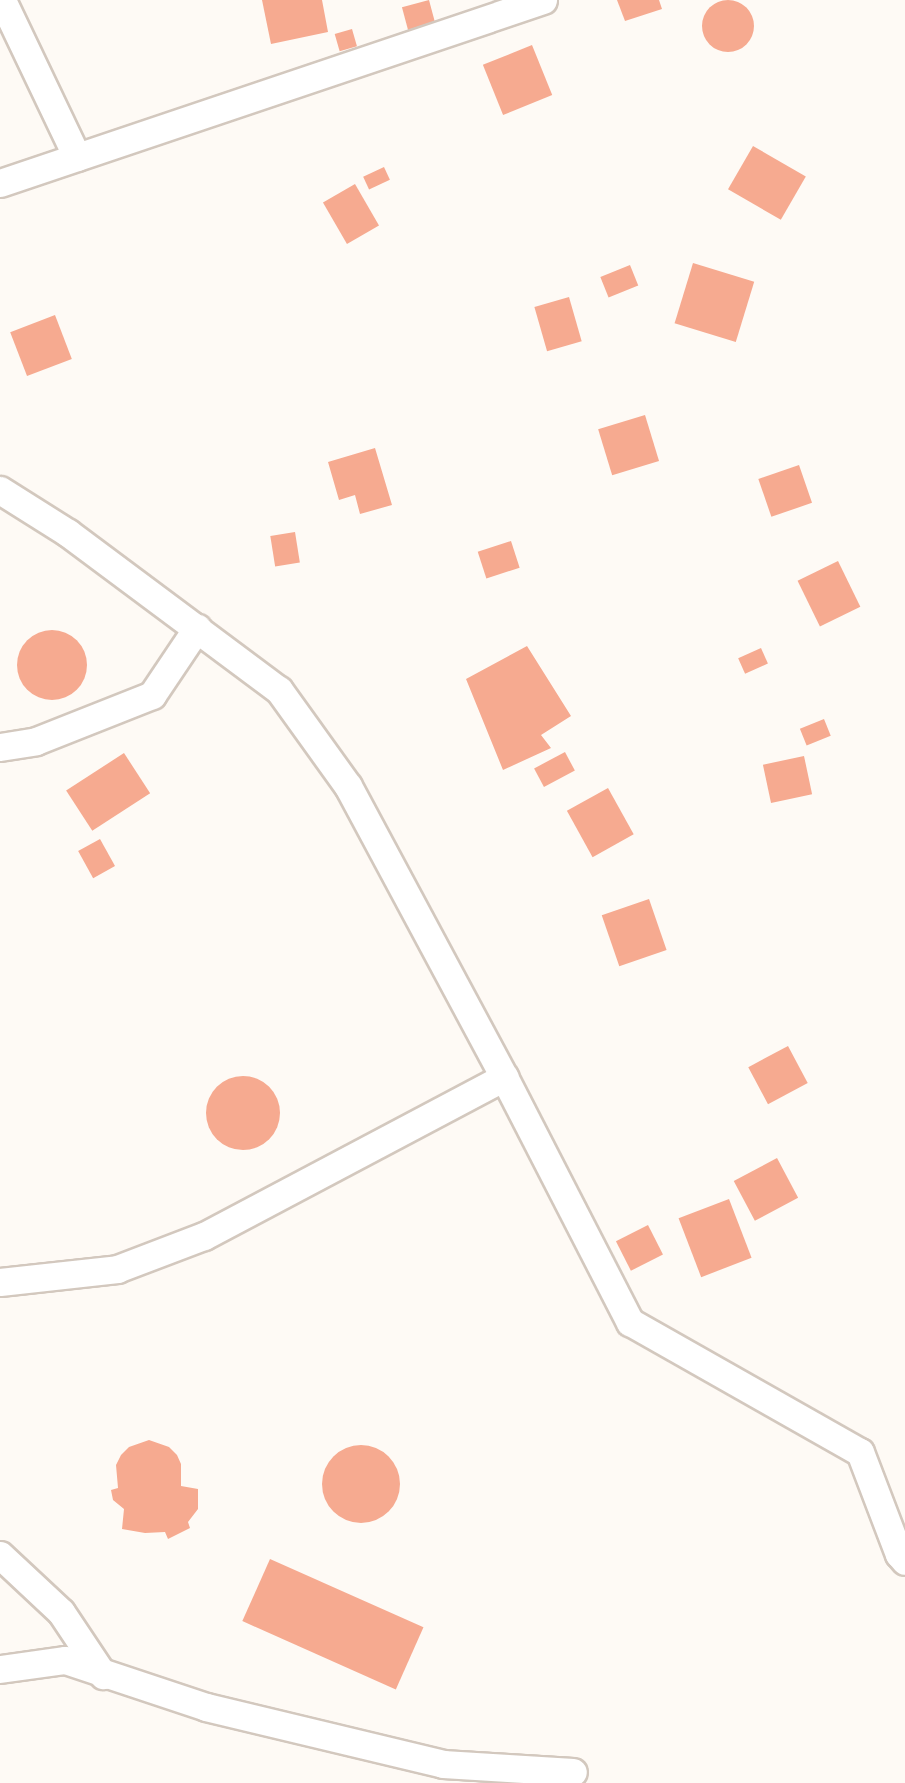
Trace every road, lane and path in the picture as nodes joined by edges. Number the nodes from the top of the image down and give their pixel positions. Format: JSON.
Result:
{"nodes":[{"id":1,"x":2,"y":0,"type":"edge"},
{"id":2,"x":543,"y":0,"type":"edge"},
{"id":3,"x":77,"y":157,"type":"junction"},
{"id":4,"x":0,"y":183,"type":"edge"},
{"id":5,"x":0,"y":490,"type":"edge"},
{"id":6,"x":197,"y":628,"type":"junction"},
{"id":7,"x":0,"y":747,"type":"edge"},
{"id":8,"x":504,"y":1077,"type":"junction"},
{"id":9,"x":0,"y":1282,"type":"edge"},
{"id":10,"x":0,"y":1555,"type":"edge"},
{"id":11,"x":905,"y":1561,"type":"edge"},
{"id":12,"x":0,"y":1668,"type":"edge"},
{"id":13,"x":103,"y":1675,"type":"junction"},
{"id":14,"x":573,"y":1772,"type":"dead end"}],
"edges":[{"from":1,"to":3,"type":"street"},
{"from":2,"to":3,"type":"street"},
{"from":3,"to":4,"type":"street"},
{"from":5,"to":6,"type":"street"},
{"from":6,"to":7,"type":"street"},
{"from":6,"to":8,"type":"street"},
{"from":8,"to":9,"type":"street"},
{"from":8,"to":11,"type":"street"},
{"from":10,"to":13,"type":"street"},
{"from":12,"to":13,"type":"street"},
{"from":13,"to":14,"type":"street"}]}
